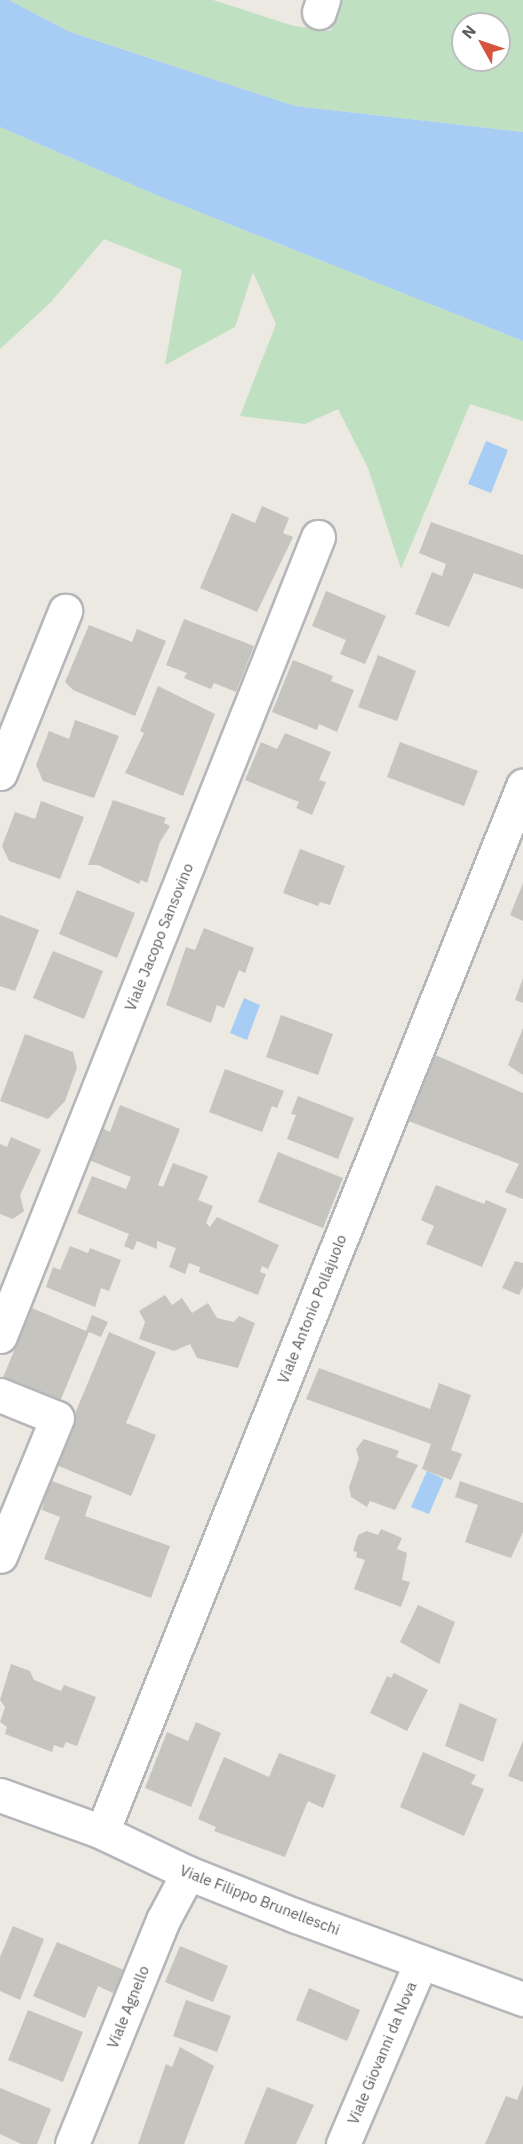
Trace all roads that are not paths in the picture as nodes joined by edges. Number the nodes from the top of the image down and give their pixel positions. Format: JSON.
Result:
{"nodes":[{"id":1,"x":318,"y":537,"type":"dead end"},
{"id":2,"x":65,"y":611,"type":"dead end"},
{"id":3,"x":0,"y":773,"type":"edge"},
{"id":4,"x":523,"y":786,"type":"edge"},
{"id":5,"x":0,"y":1336,"type":"edge"},
{"id":6,"x":0,"y":1395,"type":"edge"},
{"id":7,"x":0,"y":1556,"type":"edge"},
{"id":8,"x":1,"y":1799,"type":"edge"},
{"id":9,"x":102,"y":1832,"type":"junction"},
{"id":10,"x":188,"y":1873,"type":"junction"},
{"id":11,"x":421,"y":1962,"type":"junction"},
{"id":12,"x":523,"y":1999,"type":"edge"},
{"id":13,"x":72,"y":2144,"type":"edge"},
{"id":14,"x":343,"y":2144,"type":"edge"}],
"edges":[{"from":1,"to":5,"type":"street","name":"Viale Jacopo Sansovino"},
{"from":2,"to":3,"type":"street"},
{"from":4,"to":9,"type":"street","name":"Viale Antonio Pollajuolo"},
{"from":6,"to":7,"type":"street"},
{"from":8,"to":9,"type":"street","name":"Viale Filippo Brunelleschi"},
{"from":9,"to":10,"type":"street","name":"Viale Filippo Brunelleschi"},
{"from":10,"to":11,"type":"street","name":"Viale Filippo Brunelleschi"},
{"from":10,"to":13,"type":"street","name":"Viale Agnello"},
{"from":11,"to":12,"type":"street","name":"Viale Filippo Brunelleschi"},
{"from":11,"to":14,"type":"street","name":"Viale Giovanni da Nova"}]}
